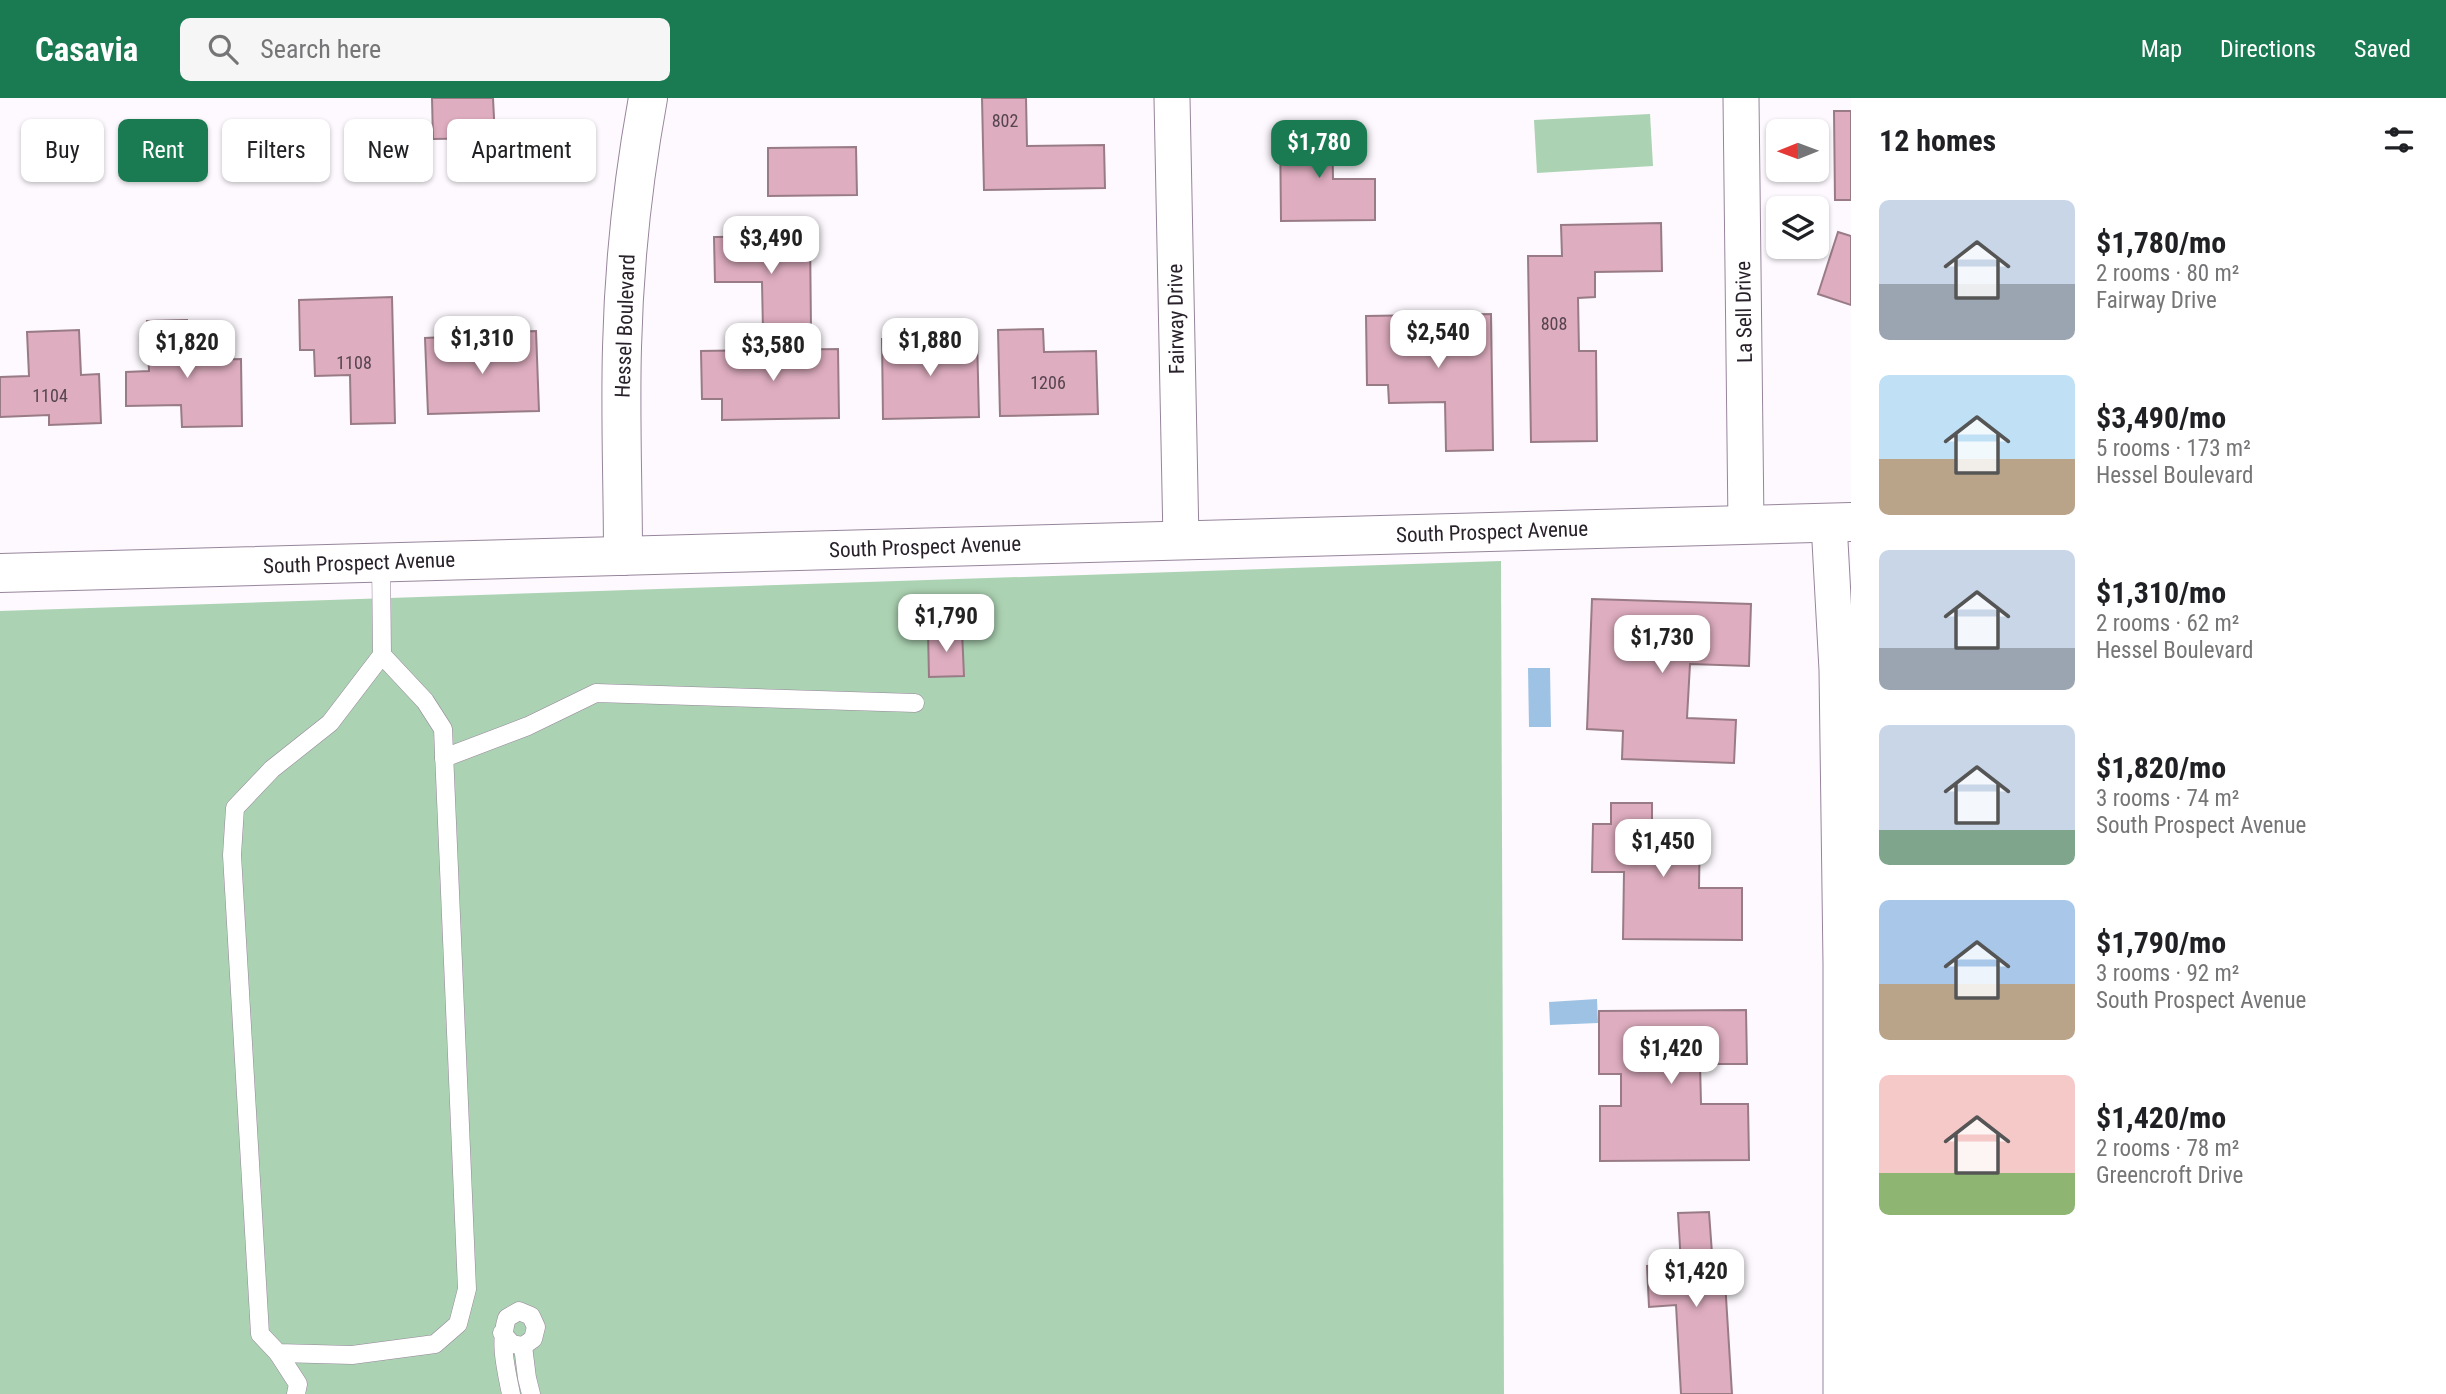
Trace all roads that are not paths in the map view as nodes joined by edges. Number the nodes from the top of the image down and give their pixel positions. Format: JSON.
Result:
{"nodes":[{"id":1,"x":648,"y":98,"type":"edge"},
{"id":2,"x":1172,"y":98,"type":"edge"},
{"id":3,"x":1741,"y":98,"type":"edge"},
{"id":4,"x":1840,"y":523,"type":"edge"},
{"id":5,"x":1746,"y":525,"type":"junction"},
{"id":6,"x":1181,"y":540,"type":"junction"},
{"id":7,"x":623,"y":556,"type":"junction"},
{"id":8,"x":381,"y":563,"type":"junction"},
{"id":9,"x":0,"y":573,"type":"edge"},
{"id":10,"x":382,"y":655,"type":"junction"},
{"id":11,"x":915,"y":703,"type":"dead end"},
{"id":12,"x":444,"y":758,"type":"junction"},
{"id":13,"x":1846,"y":963,"type":"edge"},
{"id":14,"x":502,"y":1333,"type":"junction"},
{"id":15,"x":523,"y":1346,"type":"junction"},
{"id":16,"x":278,"y":1353,"type":"junction"},
{"id":17,"x":296,"y":1394,"type":"edge"},
{"id":18,"x":511,"y":1394,"type":"edge"},
{"id":19,"x":531,"y":1394,"type":"edge"},
{"id":20,"x":1841,"y":1394,"type":"edge"}],
"edges":[{"from":1,"to":7,"type":"main road","name":"Hessel Boulevard"},
{"from":2,"to":6,"type":"street","name":"Fairway Drive"},
{"from":3,"to":5,"type":"street","name":"La Sell Drive"},
{"from":4,"to":5,"type":"main road","name":"South Prospect Avenue"},
{"from":4,"to":13,"type":"street"},
{"from":5,"to":6,"type":"main road","name":"South Prospect Avenue"},
{"from":6,"to":7,"type":"main road","name":"South Prospect Avenue"},
{"from":7,"to":8,"type":"main road","name":"South Prospect Avenue"},
{"from":8,"to":9,"type":"main road","name":"South Prospect Avenue"},
{"from":8,"to":10,"type":"lane"},
{"from":10,"to":12,"type":"lane"},
{"from":10,"to":16,"type":"lane"},
{"from":11,"to":12,"type":"lane"},
{"from":12,"to":16,"type":"lane"},
{"from":13,"to":20,"type":"street"},
{"from":14,"to":15,"type":"lane"},
{"from":14,"to":15,"type":"lane"},
{"from":14,"to":18,"type":"lane"},
{"from":15,"to":19,"type":"lane"},
{"from":16,"to":17,"type":"lane"}]}
